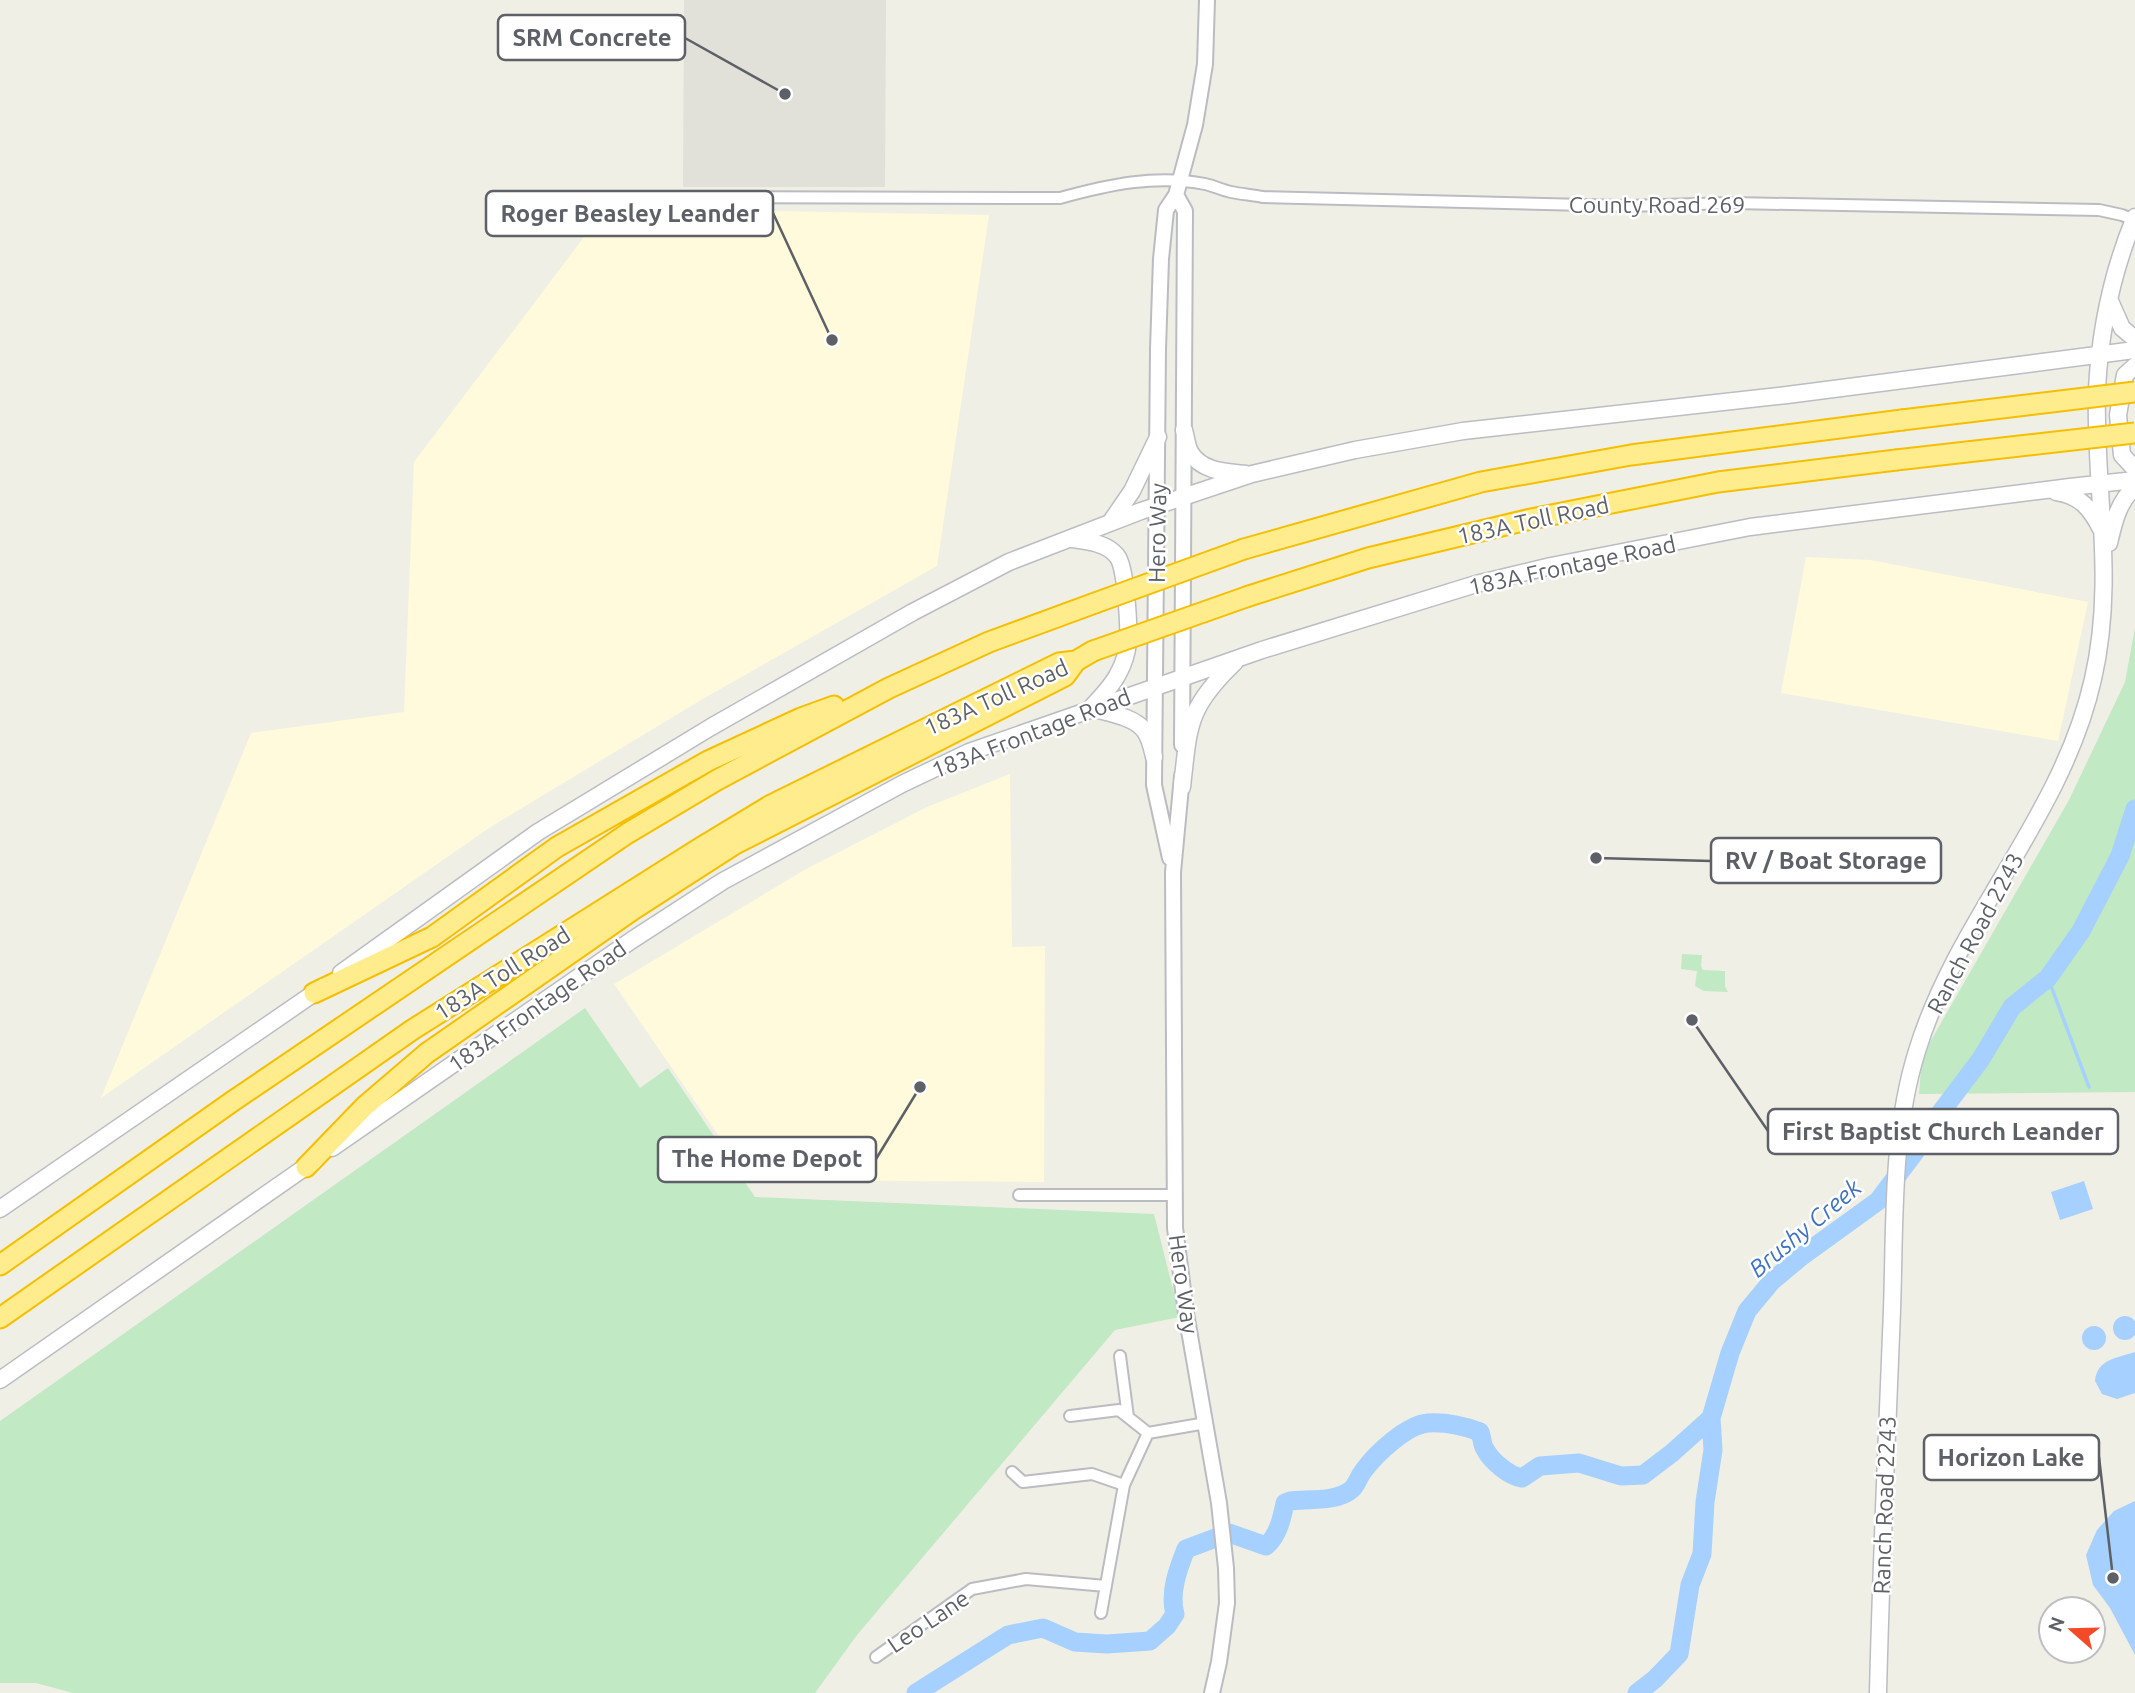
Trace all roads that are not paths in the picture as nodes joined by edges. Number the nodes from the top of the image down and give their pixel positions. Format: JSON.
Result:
{"nodes":[{"id":1,"x":1207,"y":0,"type":"edge"},
{"id":2,"x":1178,"y":188,"type":"junction"},
{"id":3,"x":677,"y":197,"type":"dead end"},
{"id":4,"x":2134,"y":219,"type":"edge"},
{"id":5,"x":2110,"y":299,"type":"junction"},
{"id":6,"x":2135,"y":339,"type":"edge"},
{"id":7,"x":2135,"y":351,"type":"edge"},
{"id":8,"x":2101,"y":354,"type":"junction"},
{"id":9,"x":2135,"y":366,"type":"edge"},
{"id":10,"x":2135,"y":391,"type":"edge"},
{"id":11,"x":1184,"y":430,"type":"junction"},
{"id":12,"x":2135,"y":433,"type":"edge"},
{"id":13,"x":1158,"y":437,"type":"junction"},
{"id":14,"x":2135,"y":469,"type":"edge"},
{"id":15,"x":1252,"y":474,"type":"junction"},
{"id":16,"x":2135,"y":480,"type":"edge"},
{"id":17,"x":2100,"y":483,"type":"junction"},
{"id":18,"x":2135,"y":487,"type":"edge"},
{"id":19,"x":2036,"y":491,"type":"junction"},
{"id":20,"x":1183,"y":498,"type":"junction"},
{"id":21,"x":1157,"y":506,"type":"junction"},
{"id":22,"x":1111,"y":523,"type":"junction"},
{"id":23,"x":2104,"y":534,"type":"junction"},
{"id":24,"x":1070,"y":539,"type":"junction"},
{"id":25,"x":2105,"y":562,"type":"junction"},
{"id":26,"x":1238,"y":659,"type":"junction"},
{"id":27,"x":1076,"y":661,"type":"junction"},
{"id":28,"x":1182,"y":678,"type":"junction"},
{"id":29,"x":1155,"y":687,"type":"junction"},
{"id":30,"x":888,"y":688,"type":"junction"},
{"id":31,"x":1091,"y":708,"type":"junction"},
{"id":32,"x":1154,"y":757,"type":"junction"},
{"id":33,"x":1182,"y":787,"type":"junction"},
{"id":34,"x":1173,"y":872,"type":"junction"},
{"id":35,"x":314,"y":993,"type":"junction"},
{"id":36,"x":306,"y":1167,"type":"junction"},
{"id":37,"x":1019,"y":1195,"type":"dead end"},
{"id":38,"x":1174,"y":1195,"type":"junction"},
{"id":39,"x":0,"y":1209,"type":"edge"},
{"id":40,"x":0,"y":1265,"type":"edge"},
{"id":41,"x":0,"y":1318,"type":"edge"},
{"id":42,"x":1120,"y":1356,"type":"dead end"},
{"id":43,"x":0,"y":1380,"type":"edge"},
{"id":44,"x":1070,"y":1416,"type":"dead end"},
{"id":45,"x":1128,"y":1418,"type":"junction"},
{"id":46,"x":1206,"y":1423,"type":"junction"},
{"id":47,"x":1148,"y":1433,"type":"junction"},
{"id":48,"x":1012,"y":1472,"type":"dead end"},
{"id":49,"x":1124,"y":1485,"type":"junction"},
{"id":50,"x":1106,"y":1586,"type":"junction"},
{"id":51,"x":1101,"y":1613,"type":"dead end"},
{"id":52,"x":876,"y":1657,"type":"dead end"},
{"id":53,"x":1212,"y":1693,"type":"edge"},
{"id":54,"x":1878,"y":1693,"type":"edge"}],
"edges":[{"from":1,"to":2,"type":"street"},
{"from":2,"to":3,"type":"street","name":"County Road 269"},
{"from":2,"to":4,"type":"street","name":"County Road 269"},
{"from":2,"to":11,"type":"street","name":"Hero Way"},
{"from":2,"to":13,"type":"street","name":"Hero Way"},
{"from":4,"to":5,"type":"main road","name":"Ranch Road 2243"},
{"from":5,"to":6,"type":"main road"},
{"from":5,"to":8,"type":"main road","name":"Ranch Road 2243"},
{"from":7,"to":8,"type":"main road"},
{"from":8,"to":15,"type":"main road"},
{"from":8,"to":17,"type":"main road","name":"Ranch Road 2243"},
{"from":9,"to":14,"type":"main road"},
{"from":10,"to":30,"type":"highway","name":"183A Toll Road","bridge":true},
{"from":11,"to":15,"type":"main road"},
{"from":11,"to":20,"type":"street","name":"Hero Way"},
{"from":12,"to":27,"type":"highway","name":"183A Toll Road","bridge":true},
{"from":13,"to":21,"type":"street","name":"Hero Way"},
{"from":13,"to":22,"type":"main road"},
{"from":15,"to":20,"type":"main road"},
{"from":16,"to":17,"type":"main road","name":"183A Frontage Road"},
{"from":17,"to":19,"type":"main road","name":"183A Frontage Road"},
{"from":17,"to":23,"type":"main road","name":"Ranch Road 2243"},
{"from":18,"to":25,"type":"main road"},
{"from":19,"to":23,"type":"main road"},
{"from":19,"to":26,"type":"main road","name":"183A Frontage Road"},
{"from":20,"to":21,"type":"main road"},
{"from":20,"to":28,"type":"street","name":"Hero Way"},
{"from":21,"to":22,"type":"main road"},
{"from":21,"to":29,"type":"street","name":"Hero Way"},
{"from":22,"to":24,"type":"main road"},
{"from":23,"to":25,"type":"main road","name":"Ranch Road 2243"},
{"from":24,"to":31,"type":"main road"},
{"from":24,"to":35,"type":"main road"},
{"from":25,"to":54,"type":"main road","name":"Ranch Road 2243"},
{"from":26,"to":28,"type":"main road","name":"183A Frontage Road"},
{"from":26,"to":33,"type":"main road"},
{"from":27,"to":36,"type":"highway"},
{"from":27,"to":41,"type":"highway","name":"183A Toll Road"},
{"from":28,"to":29,"type":"main road","name":"183A Frontage Road"},
{"from":28,"to":33,"type":"street","name":"Hero Way"},
{"from":29,"to":31,"type":"main road","name":"183A Frontage Road"},
{"from":29,"to":32,"type":"street","name":"Hero Way"},
{"from":30,"to":35,"type":"highway"},
{"from":30,"to":40,"type":"highway","name":"183A Toll Road"},
{"from":31,"to":32,"type":"main road"},
{"from":31,"to":36,"type":"main road","name":"183A Frontage Road"},
{"from":32,"to":34,"type":"street","name":"Hero Way"},
{"from":33,"to":34,"type":"street","name":"Hero Way"},
{"from":34,"to":38,"type":"street","name":"Hero Way"},
{"from":35,"to":39,"type":"main road"},
{"from":36,"to":43,"type":"main road","name":"183A Frontage Road"},
{"from":37,"to":38,"type":"street"},
{"from":38,"to":46,"type":"street","name":"Hero Way"},
{"from":42,"to":45,"type":"street"},
{"from":44,"to":45,"type":"street"},
{"from":45,"to":47,"type":"street"},
{"from":46,"to":47,"type":"street"},
{"from":46,"to":53,"type":"street","name":"Hero Way"},
{"from":47,"to":49,"type":"street"},
{"from":48,"to":49,"type":"street"},
{"from":49,"to":50,"type":"street"},
{"from":50,"to":51,"type":"street"},
{"from":50,"to":52,"type":"street","name":"Leo Lane"}]}
